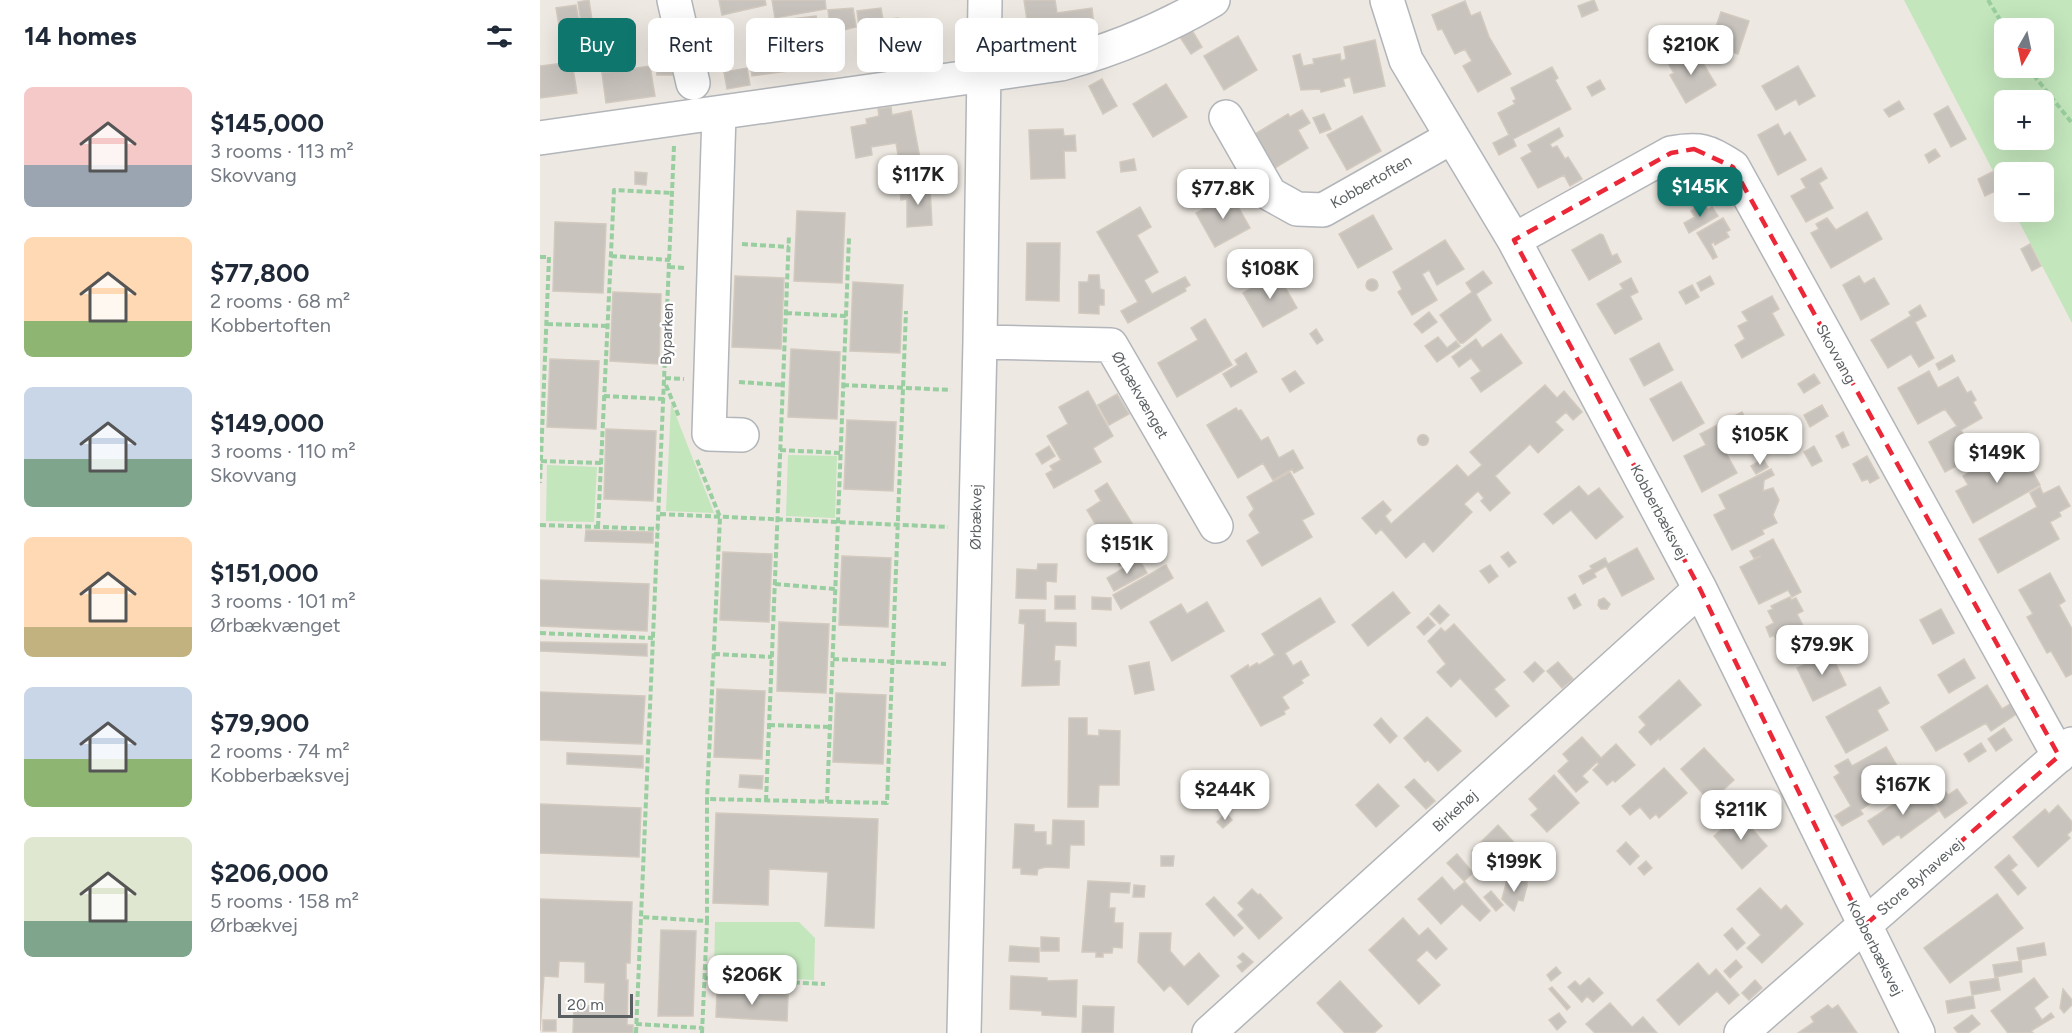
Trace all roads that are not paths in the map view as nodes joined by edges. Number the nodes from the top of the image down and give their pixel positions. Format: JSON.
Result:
{"nodes":[{"id":1,"x":674,"y":0,"type":"edge"},
{"id":2,"x":985,"y":0,"type":"edge"},
{"id":3,"x":1213,"y":0,"type":"edge"},
{"id":4,"x":1387,"y":0,"type":"edge"},
{"id":5,"x":1169,"y":11,"type":"edge"},
{"id":6,"x":984,"y":74,"type":"junction"},
{"id":7,"x":693,"y":83,"type":"dead end"},
{"id":8,"x":719,"y":114,"type":"junction"},
{"id":9,"x":1226,"y":117,"type":"dead end"},
{"id":10,"x":1452,"y":136,"type":"junction"},
{"id":11,"x":540,"y":138,"type":"edge"},
{"id":12,"x":1514,"y":240,"type":"junction"},
{"id":13,"x":980,"y":342,"type":"junction"},
{"id":14,"x":742,"y":435,"type":"dead end"},
{"id":15,"x":1216,"y":526,"type":"dead end"},
{"id":16,"x":1700,"y":589,"type":"junction"},
{"id":17,"x":2066,"y":750,"type":"edge"},
{"id":18,"x":1864,"y":926,"type":"junction"},
{"id":19,"x":964,"y":1033,"type":"edge"},
{"id":20,"x":1209,"y":1033,"type":"edge"},
{"id":21,"x":1741,"y":1033,"type":"edge"},
{"id":22,"x":1918,"y":1033,"type":"edge"}],
"edges":[{"from":1,"to":7,"type":"street"},
{"from":2,"to":6,"type":"street","name":"Ørbækvej"},
{"from":3,"to":5,"type":"street"},
{"from":4,"to":10,"type":"street","name":"Kobberbæksvej"},
{"from":5,"to":6,"type":"street"},
{"from":6,"to":8,"type":"street"},
{"from":6,"to":13,"type":"street","name":"Ørbækvej"},
{"from":8,"to":11,"type":"street"},
{"from":8,"to":14,"type":"street"},
{"from":9,"to":10,"type":"street","name":"Kobbertoften"},
{"from":10,"to":12,"type":"street","name":"Kobberbæksvej"},
{"from":12,"to":16,"type":"street","name":"Kobberbæksvej"},
{"from":12,"to":17,"type":"street","name":"Skovvang"},
{"from":13,"to":15,"type":"street","name":"Ørbækvænget"},
{"from":13,"to":19,"type":"street","name":"Ørbækvej"},
{"from":16,"to":18,"type":"street","name":"Kobberbæksvej"},
{"from":16,"to":20,"type":"street","name":"Birkehøj"},
{"from":17,"to":18,"type":"street","name":"Store Byhavevej"},
{"from":18,"to":21,"type":"street","name":"Store Byhavevej"},
{"from":18,"to":22,"type":"street","name":"Kobberbæksvej"}]}
